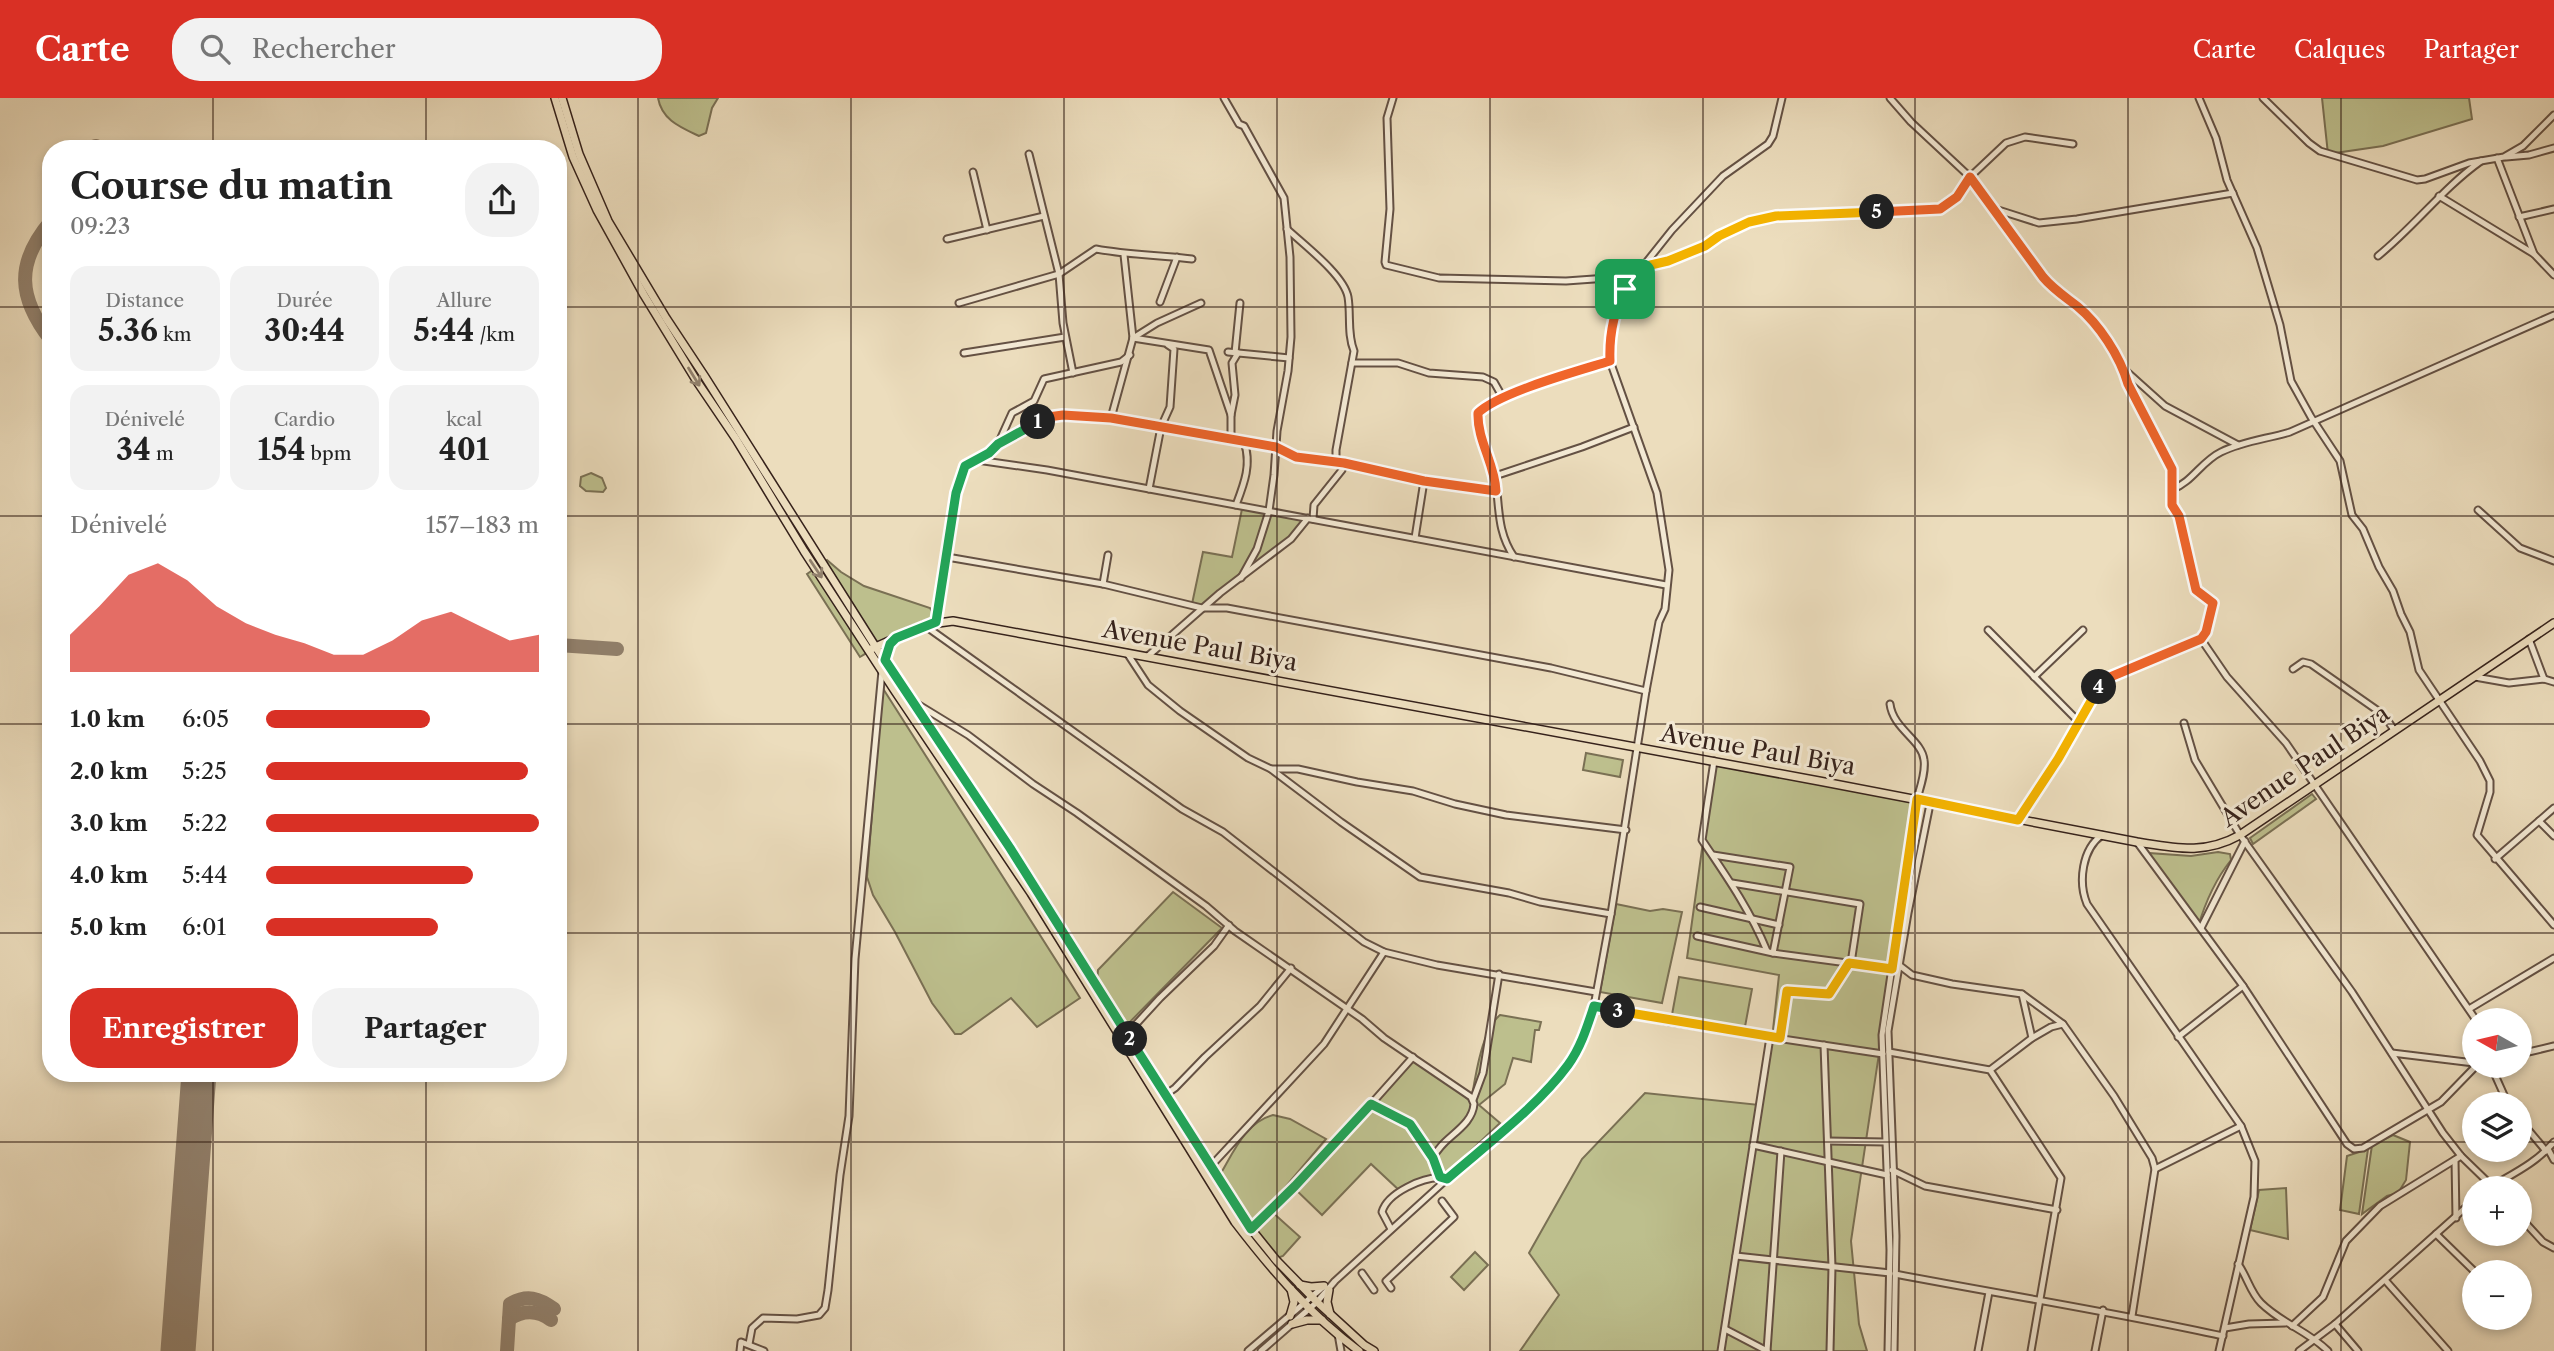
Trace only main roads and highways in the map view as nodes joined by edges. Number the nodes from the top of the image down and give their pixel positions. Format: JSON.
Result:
{"nodes":[{"id":1,"x":555,"y":98,"type":"edge"},
{"id":2,"x":562,"y":98,"type":"edge"},
{"id":3,"x":2554,"y":622,"type":"edge"},
{"id":4,"x":893,"y":641,"type":"junction"},
{"id":5,"x":874,"y":651,"type":"junction"},
{"id":6,"x":885,"y":660,"type":"junction"},
{"id":7,"x":1295,"y":1286,"type":"junction"},
{"id":8,"x":1330,"y":1314,"type":"junction"},
{"id":9,"x":1322,"y":1320,"type":"junction"},
{"id":10,"x":1359,"y":1351,"type":"edge"},
{"id":11,"x":1374,"y":1351,"type":"edge"}],
"edges":[{"from":1,"to":5,"type":"main road","one_way":true},
{"from":2,"to":5,"type":"main road"},
{"from":3,"to":4,"type":"main road","name":"Avenue Paul Biya"},
{"from":4,"to":5,"type":"main road","name":"Avenue Paul Biya"},
{"from":4,"to":6,"type":"main road"},
{"from":5,"to":6,"type":"main road"},
{"from":5,"to":7,"type":"main road"},
{"from":6,"to":7,"type":"main road"},
{"from":7,"to":8,"type":"main road"},
{"from":7,"to":8,"type":"main road"},
{"from":7,"to":9,"type":"main road"},
{"from":7,"to":9,"type":"main road"},
{"from":8,"to":11,"type":"main road"},
{"from":9,"to":10,"type":"main road"}]}
